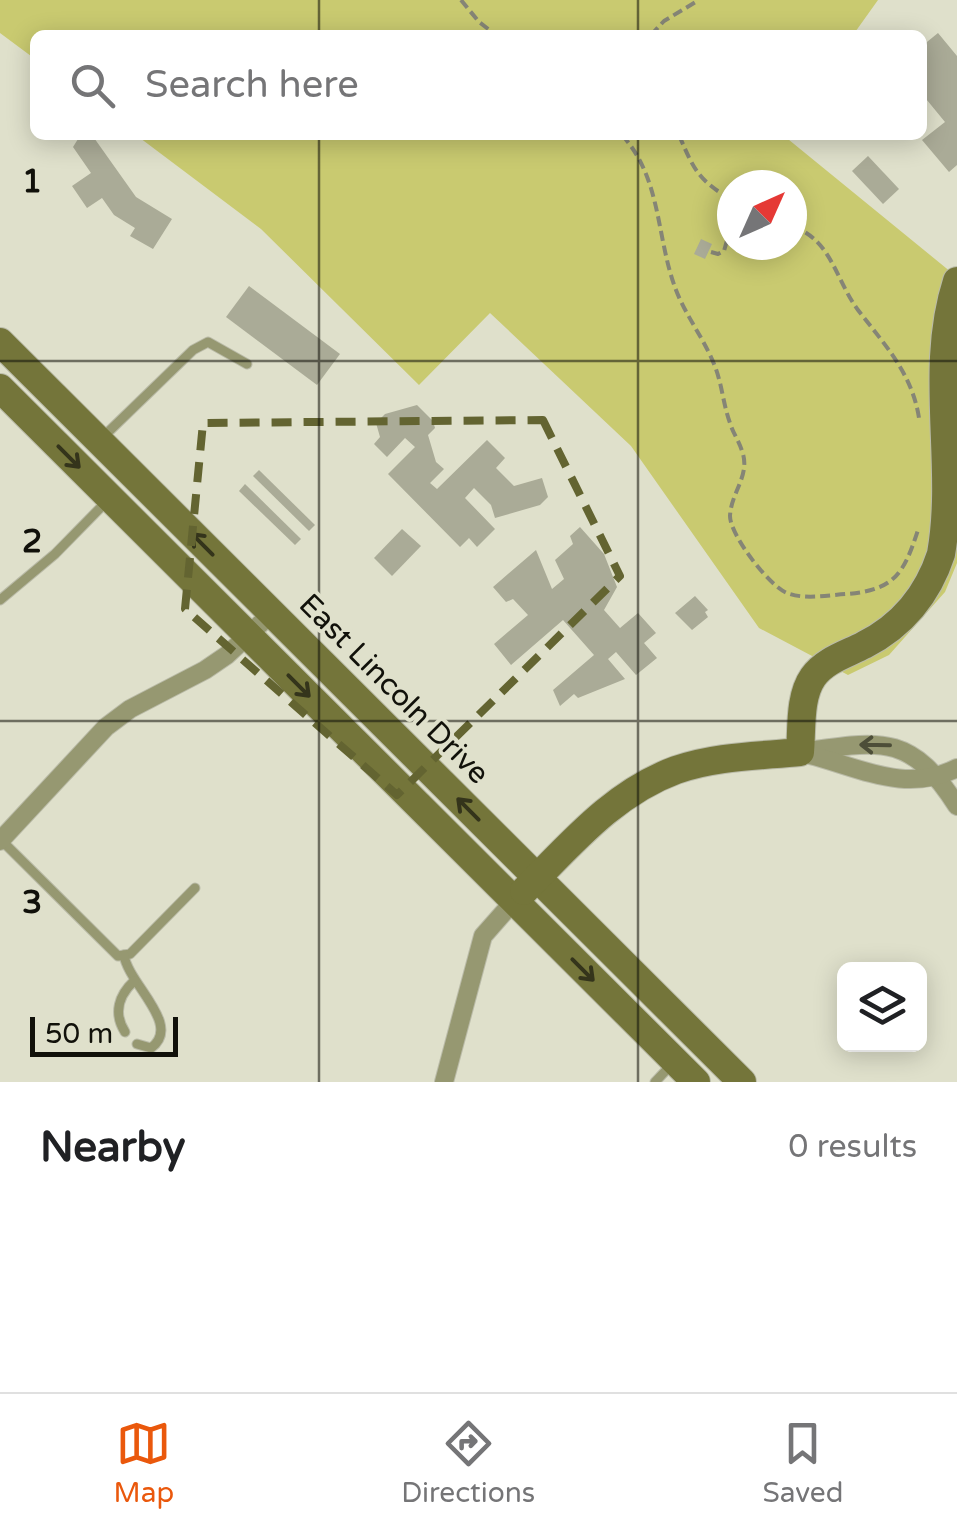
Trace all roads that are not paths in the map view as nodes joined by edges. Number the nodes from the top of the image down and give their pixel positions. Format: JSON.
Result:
{"nodes":[{"id":1,"x":957,"y":281,"type":"edge"},
{"id":2,"x":0,"y":342,"type":"edge"},
{"id":3,"x":248,"y":364,"type":"dead end"},
{"id":4,"x":0,"y":388,"type":"edge"},
{"id":5,"x":98,"y":441,"type":"junction"},
{"id":6,"x":110,"y":498,"type":"junction"},
{"id":7,"x":0,"y":600,"type":"edge"},
{"id":8,"x":272,"y":613,"type":"junction"},
{"id":9,"x":248,"y":635,"type":"junction"},
{"id":10,"x":800,"y":752,"type":"junction"},
{"id":11,"x":957,"y":768,"type":"edge"},
{"id":12,"x":939,"y":777,"type":"junction"},
{"id":13,"x":957,"y":806,"type":"edge"},
{"id":14,"x":1,"y":840,"type":"edge"},
{"id":15,"x":537,"y":878,"type":"junction"},
{"id":16,"x":195,"y":888,"type":"dead end"},
{"id":17,"x":514,"y":901,"type":"junction"},
{"id":18,"x":124,"y":955,"type":"junction"},
{"id":19,"x":134,"y":981,"type":"junction"},
{"id":20,"x":124,"y":1032,"type":"dead end"},
{"id":21,"x":136,"y":1044,"type":"dead end"},
{"id":22,"x":665,"y":1072,"type":"edge"},
{"id":23,"x":444,"y":1082,"type":"edge"},
{"id":24,"x":696,"y":1082,"type":"edge"},
{"id":25,"x":742,"y":1082,"type":"edge"}],
"edges":[{"from":1,"to":10,"type":"main road"},
{"from":2,"to":5,"type":"main road","name":"East Lincoln Drive"},
{"from":3,"to":5,"type":"lane"},
{"from":4,"to":6,"type":"main road","one_way":true},
{"from":8,"to":5,"type":"main road","name":"East Lincoln Drive","one_way":true},
{"from":6,"to":7,"type":"lane"},
{"from":6,"to":9,"type":"main road"},
{"from":8,"to":9,"type":"street"},
{"from":15,"to":8,"type":"main road","name":"East Lincoln Drive","one_way":true},
{"from":9,"to":14,"type":"street"},
{"from":9,"to":17,"type":"main road","one_way":true},
{"from":10,"to":12,"type":"street"},
{"from":12,"to":10,"type":"street","one_way":true},
{"from":10,"to":15,"type":"main road"},
{"from":11,"to":12,"type":"street"},
{"from":12,"to":13,"type":"street"},
{"from":14,"to":18,"type":"lane"},
{"from":15,"to":17,"type":"main road"},
{"from":15,"to":25,"type":"main road","name":"East Lincoln Drive"},
{"from":16,"to":18,"type":"lane"},
{"from":17,"to":22,"type":"main road","one_way":true},
{"from":17,"to":23,"type":"street"},
{"from":18,"to":19,"type":"lane"},
{"from":19,"to":20,"type":"lane"},
{"from":19,"to":21,"type":"lane"},
{"from":22,"to":24,"type":"main road"}]}
